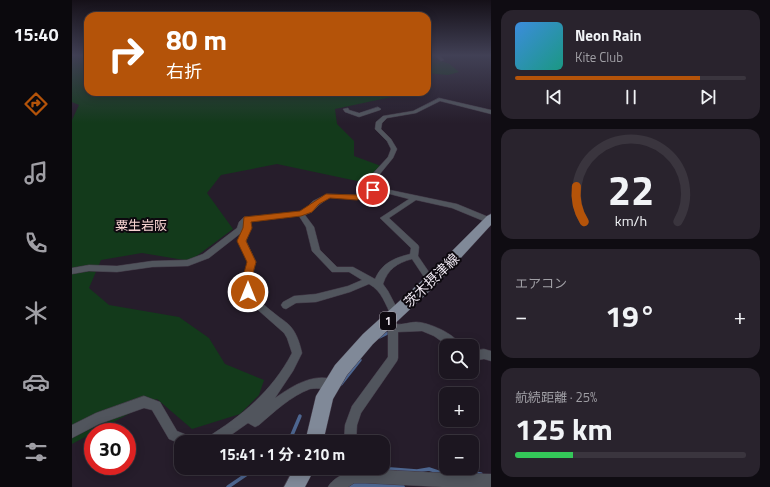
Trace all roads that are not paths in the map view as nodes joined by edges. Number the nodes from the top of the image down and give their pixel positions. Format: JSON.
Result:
{"nodes":[{"id":1,"x":346,"y":109,"type":"dead end"},
{"id":2,"x":378,"y":109,"type":"dead end"},
{"id":3,"x":369,"y":112,"type":"junction"},
{"id":4,"x":491,"y":112,"type":"edge"},
{"id":5,"x":381,"y":120,"type":"junction"},
{"id":6,"x":371,"y":180,"type":"junction"},
{"id":7,"x":415,"y":198,"type":"junction"},
{"id":8,"x":301,"y":214,"type":"junction"},
{"id":9,"x":247,"y":219,"type":"junction"},
{"id":10,"x":490,"y":219,"type":"edge"},
{"id":11,"x":414,"y":256,"type":"junction"},
{"id":12,"x":72,"y":271,"type":"edge"},
{"id":13,"x":369,"y":280,"type":"junction"},
{"id":14,"x":431,"y":281,"type":"junction"},
{"id":15,"x":378,"y":285,"type":"junction"},
{"id":16,"x":286,"y":306,"type":"dead end"},
{"id":17,"x":392,"y":325,"type":"junction"},
{"id":18,"x":447,"y":339,"type":"edge"},
{"id":19,"x":479,"y":355,"type":"edge"},
{"id":20,"x":491,"y":356,"type":"edge"},
{"id":21,"x":331,"y":384,"type":"junction"},
{"id":22,"x":248,"y":416,"type":"junction"},
{"id":23,"x":72,"y":432,"type":"edge"},
{"id":24,"x":174,"y":435,"type":"edge"},
{"id":25,"x":220,"y":435,"type":"edge"},
{"id":26,"x":316,"y":435,"type":"edge"},
{"id":27,"x":350,"y":435,"type":"edge"},
{"id":28,"x":301,"y":475,"type":"edge"},
{"id":29,"x":349,"y":475,"type":"edge"},
{"id":30,"x":373,"y":475,"type":"edge"},
{"id":31,"x":491,"y":481,"type":"edge"},
{"id":32,"x":294,"y":487,"type":"edge"},
{"id":33,"x":335,"y":487,"type":"edge"}],
"edges":[{"from":1,"to":3,"type":"street"},
{"from":2,"to":3,"type":"street"},
{"from":3,"to":5,"type":"street"},
{"from":4,"to":5,"type":"street"},
{"from":5,"to":6,"type":"street"},
{"from":6,"to":7,"type":"street"},
{"from":6,"to":8,"type":"street"},
{"from":7,"to":10,"type":"street"},
{"from":7,"to":11,"type":"street"},
{"from":8,"to":9,"type":"street"},
{"from":8,"to":13,"type":"street"},
{"from":9,"to":12,"type":"street"},
{"from":9,"to":22,"type":"street"},
{"from":10,"to":14,"type":"main road","name":"茨木摂津線","number":"1"},
{"from":11,"to":14,"type":"street"},
{"from":11,"to":15,"type":"street"},
{"from":13,"to":15,"type":"street"},
{"from":13,"to":16,"type":"street"},
{"from":14,"to":17,"type":"main road","name":"茨木摂津線","number":"1"},
{"from":15,"to":17,"type":"street"},
{"from":17,"to":18,"type":"street"},
{"from":17,"to":21,"type":"main road","name":"茨木摂津線","number":"1"},
{"from":17,"to":27,"type":"street"},
{"from":19,"to":20,"type":"street"},
{"from":21,"to":22,"type":"street"},
{"from":21,"to":26,"type":"main road","name":"茨木摂津線","number":"1"},
{"from":22,"to":25,"type":"street"},
{"from":23,"to":24,"type":"street"},
{"from":28,"to":32,"type":"main road"},
{"from":29,"to":33,"type":"street"},
{"from":30,"to":31,"type":"street"}]}
